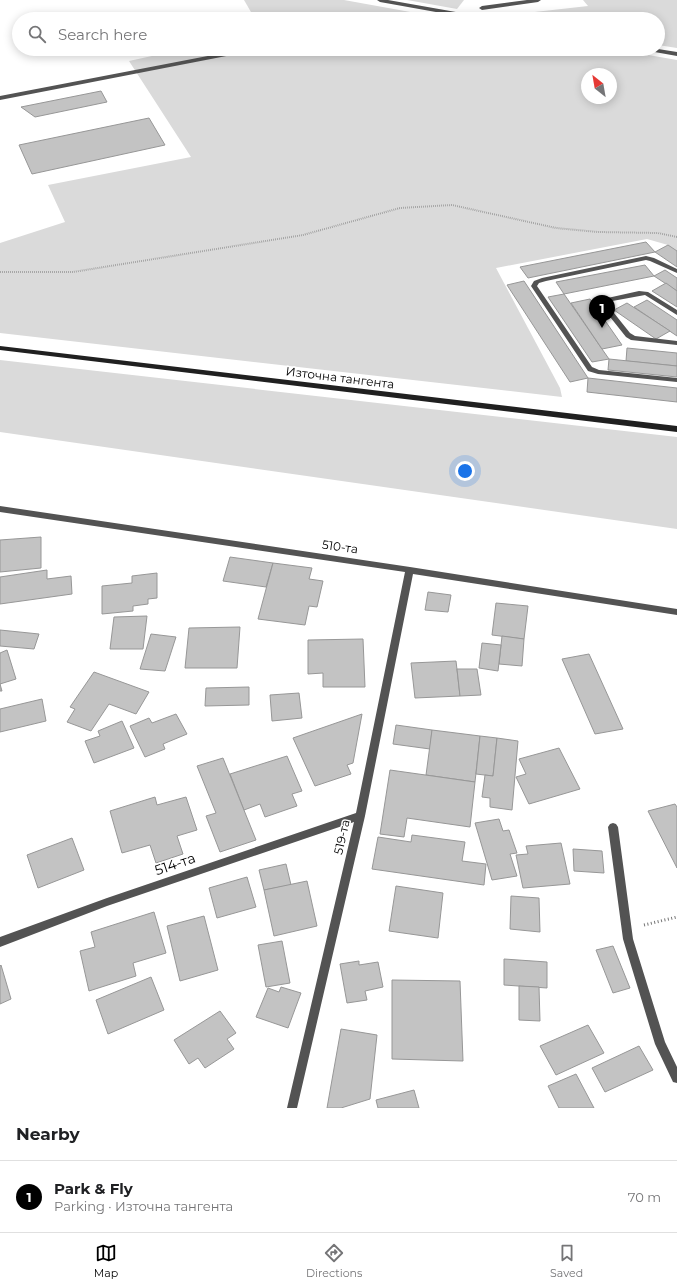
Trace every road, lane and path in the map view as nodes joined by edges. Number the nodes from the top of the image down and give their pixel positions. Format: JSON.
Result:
{"nodes":[{"id":1,"x":380,"y":0,"type":"edge"},
{"id":2,"x":538,"y":0,"type":"edge"},
{"id":3,"x":482,"y":8,"type":"dead end"},
{"id":4,"x":446,"y":12,"type":"edge"},
{"id":5,"x":665,"y":52,"type":"edge"},
{"id":6,"x":677,"y":54,"type":"edge"},
{"id":7,"x":215,"y":56,"type":"edge"},
{"id":8,"x":0,"y":98,"type":"edge"},
{"id":9,"x":677,"y":237,"type":"edge"},
{"id":10,"x":677,"y":271,"type":"edge"},
{"id":11,"x":0,"y":272,"type":"edge"},
{"id":12,"x":677,"y":313,"type":"edge"},
{"id":13,"x":677,"y":344,"type":"edge"},
{"id":14,"x":0,"y":348,"type":"edge"},
{"id":15,"x":677,"y":380,"type":"edge"},
{"id":16,"x":677,"y":429,"type":"edge"},
{"id":17,"x":0,"y":509,"type":"edge"},
{"id":18,"x":410,"y":570,"type":"junction"},
{"id":19,"x":677,"y":612,"type":"edge"},
{"id":20,"x":360,"y":816,"type":"junction"},
{"id":21,"x":613,"y":827,"type":"dead end"},
{"id":22,"x":677,"y":917,"type":"edge"},
{"id":23,"x":627,"y":930,"type":"junction"},
{"id":24,"x":0,"y":942,"type":"edge"},
{"id":25,"x":677,"y":1078,"type":"edge"},
{"id":26,"x":292,"y":1108,"type":"edge"}],
"edges":[{"from":1,"to":4,"type":"street"},
{"from":2,"to":3,"type":"street"},
{"from":5,"to":6,"type":"street"},
{"from":7,"to":8,"type":"street"},
{"from":9,"to":11,"type":"path"},
{"from":10,"to":15,"type":"street"},
{"from":12,"to":13,"type":"street"},
{"from":14,"to":16,"type":"street","name":"Източна тангента"},
{"from":17,"to":18,"type":"street","name":"510-та"},
{"from":18,"to":19,"type":"street","name":"510-та"},
{"from":18,"to":20,"type":"street","name":"519-та"},
{"from":20,"to":24,"type":"street","name":"514-та"},
{"from":20,"to":26,"type":"street","name":"519-та"},
{"from":21,"to":23,"type":"street"},
{"from":22,"to":23,"type":"path"},
{"from":23,"to":25,"type":"street"}]}
